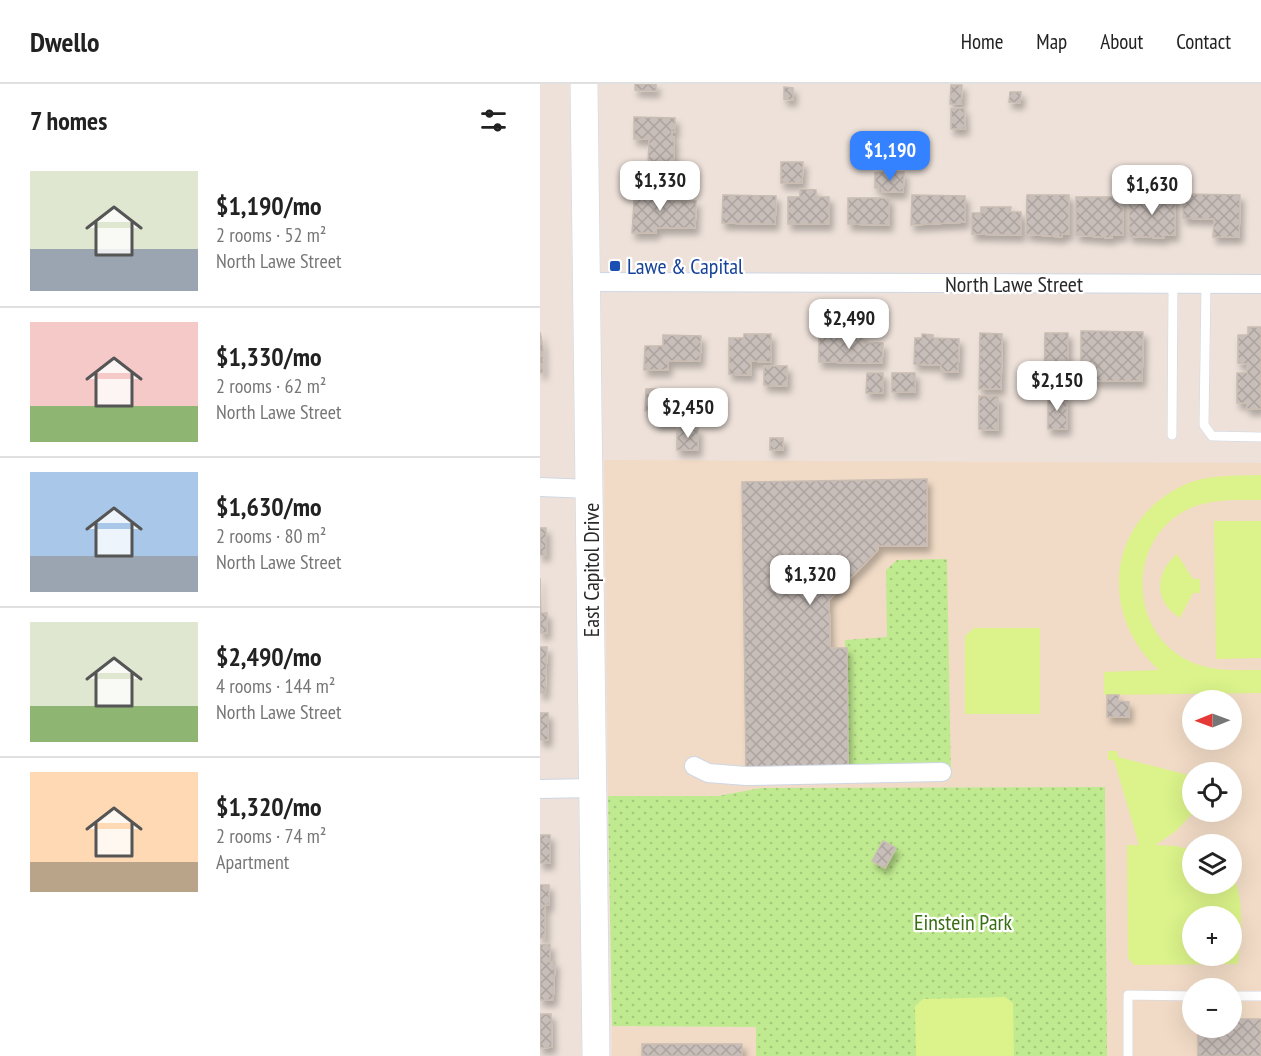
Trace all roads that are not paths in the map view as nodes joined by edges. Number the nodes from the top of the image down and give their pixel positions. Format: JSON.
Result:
{"nodes":[{"id":1,"x":584,"y":84,"type":"edge"},
{"id":2,"x":587,"y":282,"type":"junction"},
{"id":3,"x":1173,"y":284,"type":"junction"},
{"id":4,"x":1206,"y":284,"type":"junction"},
{"id":5,"x":1261,"y":285,"type":"edge"},
{"id":6,"x":1172,"y":435,"type":"dead end"},
{"id":7,"x":1261,"y":437,"type":"edge"},
{"id":8,"x":540,"y":487,"type":"edge"},
{"id":9,"x":590,"y":489,"type":"junction"},
{"id":10,"x":694,"y":766,"type":"dead end"},
{"id":11,"x":942,"y":772,"type":"dead end"},
{"id":12,"x":592,"y":788,"type":"junction"},
{"id":13,"x":540,"y":789,"type":"edge"},
{"id":14,"x":1182,"y":996,"type":"edge"},
{"id":15,"x":1242,"y":996,"type":"edge"},
{"id":16,"x":1261,"y":996,"type":"edge"},
{"id":17,"x":596,"y":1056,"type":"edge"},
{"id":18,"x":1128,"y":1056,"type":"edge"}],
"edges":[{"from":1,"to":2,"type":"street","name":"East Capitol Drive"},
{"from":2,"to":3,"type":"street","name":"North Lawe Street"},
{"from":2,"to":9,"type":"street","name":"East Capitol Drive"},
{"from":3,"to":4,"type":"street","name":"North Lawe Street"},
{"from":3,"to":6,"type":"lane"},
{"from":4,"to":5,"type":"street","name":"North Lawe Street"},
{"from":4,"to":7,"type":"lane"},
{"from":8,"to":9,"type":"street"},
{"from":9,"to":12,"type":"street","name":"East Capitol Drive"},
{"from":10,"to":11,"type":"street"},
{"from":12,"to":13,"type":"street"},
{"from":12,"to":17,"type":"street","name":"East Capitol Drive"},
{"from":14,"to":18,"type":"lane"},
{"from":15,"to":16,"type":"lane"}]}
